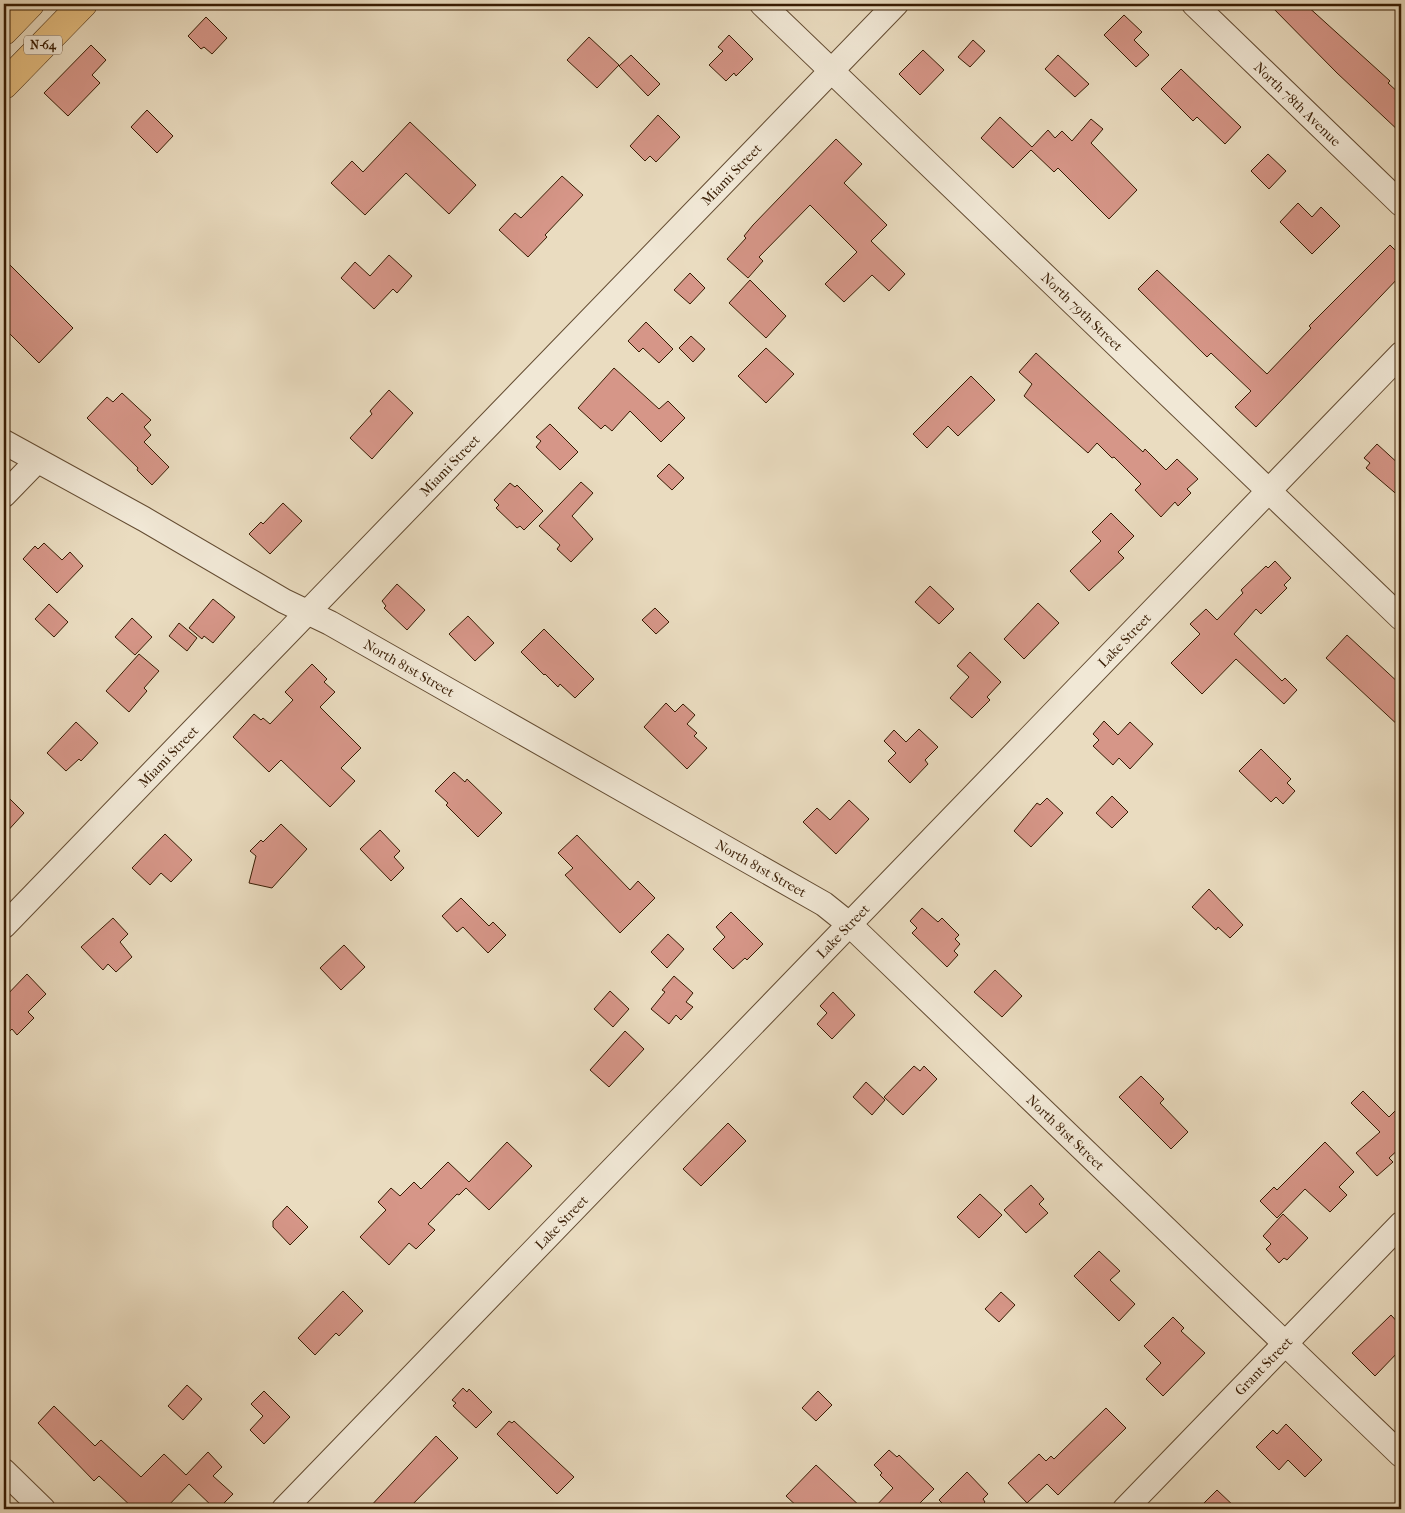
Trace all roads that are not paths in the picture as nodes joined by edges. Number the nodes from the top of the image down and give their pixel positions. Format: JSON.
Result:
{"nodes":[{"id":1,"x":30,"y":4,"type":"edge"},
{"id":2,"x":83,"y":4,"type":"edge"},
{"id":3,"x":762,"y":4,"type":"edge"},
{"id":4,"x":896,"y":4,"type":"edge"},
{"id":5,"x":1194,"y":4,"type":"edge"},
{"id":6,"x":4,"y":31,"type":"edge"},
{"id":7,"x":831,"y":71,"type":"junction"},
{"id":8,"x":4,"y":85,"type":"edge"},
{"id":9,"x":1401,"y":204,"type":"edge"},
{"id":10,"x":1401,"y":354,"type":"edge"},
{"id":11,"x":4,"y":442,"type":"edge"},
{"id":12,"x":37,"y":461,"type":"junction"},
{"id":13,"x":1268,"y":491,"type":"junction"},
{"id":14,"x":4,"y":495,"type":"edge"},
{"id":15,"x":307,"y":612,"type":"junction"},
{"id":16,"x":1401,"y":618,"type":"edge"},
{"id":17,"x":849,"y":924,"type":"junction"},
{"id":18,"x":4,"y":926,"type":"edge"},
{"id":19,"x":1401,"y":1224,"type":"edge"},
{"id":20,"x":1285,"y":1343,"type":"junction"},
{"id":21,"x":1401,"y":1454,"type":"edge"},
{"id":22,"x":4,"y":1471,"type":"edge"},
{"id":23,"x":44,"y":1509,"type":"edge"},
{"id":24,"x":284,"y":1509,"type":"edge"},
{"id":25,"x":1125,"y":1509,"type":"edge"}],
"edges":[{"from":1,"to":6,"type":"main road","number":"N-64"},
{"from":2,"to":8,"type":"main road","number":"N-64"},
{"from":3,"to":7,"type":"street","name":"North 79th Street"},
{"from":4,"to":7,"type":"street","name":"Miami Street"},
{"from":5,"to":9,"type":"street","name":"North 78th Avenue"},
{"from":7,"to":13,"type":"street","name":"North 79th Street"},
{"from":7,"to":15,"type":"street","name":"Miami Street"},
{"from":10,"to":13,"type":"street","name":"Lake Street"},
{"from":11,"to":12,"type":"street","name":"North 81st Street"},
{"from":12,"to":14,"type":"street"},
{"from":12,"to":15,"type":"street","name":"North 81st Street"},
{"from":13,"to":16,"type":"street","name":"North 79th Street"},
{"from":13,"to":17,"type":"street","name":"Lake Street"},
{"from":15,"to":17,"type":"street","name":"North 81st Street"},
{"from":15,"to":18,"type":"street","name":"Miami Street"},
{"from":17,"to":20,"type":"street","name":"North 81st Street"},
{"from":17,"to":24,"type":"street","name":"Lake Street"},
{"from":19,"to":20,"type":"street","name":"Grant Street"},
{"from":20,"to":21,"type":"street","name":"North 81st Street"},
{"from":20,"to":25,"type":"street","name":"Grant Street"},
{"from":22,"to":23,"type":"street"}]}
